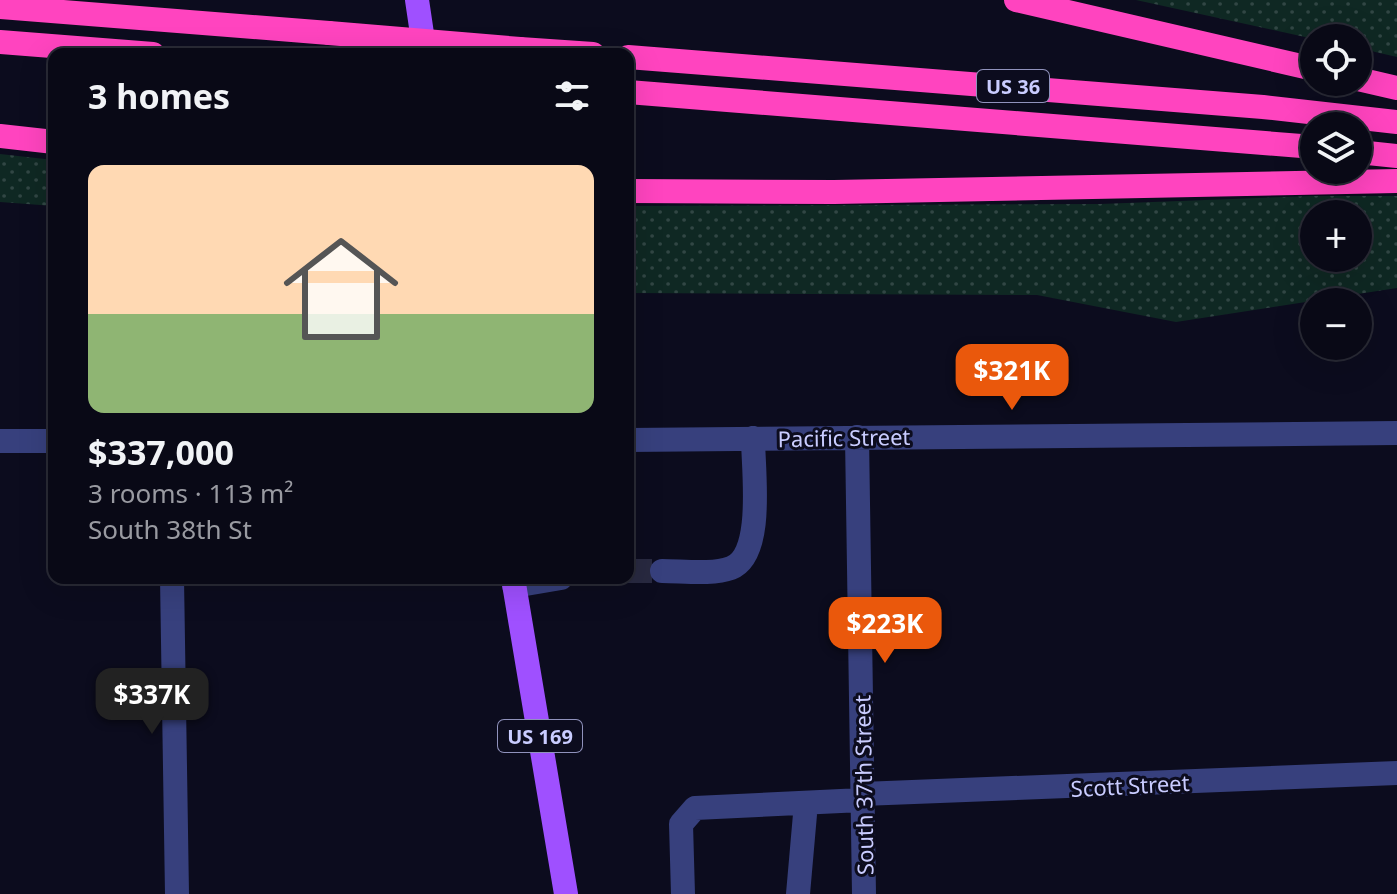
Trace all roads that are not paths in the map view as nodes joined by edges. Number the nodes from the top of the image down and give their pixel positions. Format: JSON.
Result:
{"nodes":[{"id":1,"x":417,"y":0,"type":"edge"},
{"id":2,"x":1016,"y":0,"type":"edge"},
{"id":3,"x":0,"y":7,"type":"edge"},
{"id":4,"x":0,"y":42,"type":"edge"},
{"id":5,"x":76,"y":48,"type":"edge"},
{"id":6,"x":424,"y":48,"type":"edge"},
{"id":7,"x":508,"y":48,"type":"edge"},
{"id":8,"x":634,"y":57,"type":"edge"},
{"id":9,"x":1300,"y":66,"type":"edge"},
{"id":10,"x":1372,"y":82,"type":"edge"},
{"id":11,"x":1397,"y":88,"type":"edge"},
{"id":12,"x":634,"y":92,"type":"edge"},
{"id":13,"x":1397,"y":122,"type":"edge"},
{"id":14,"x":0,"y":136,"type":"edge"},
{"id":15,"x":48,"y":141,"type":"edge"},
{"id":16,"x":1300,"y":146,"type":"edge"},
{"id":17,"x":1372,"y":153,"type":"edge"},
{"id":18,"x":1397,"y":156,"type":"edge"},
{"id":19,"x":1397,"y":181,"type":"edge"},
{"id":20,"x":634,"y":191,"type":"edge"},
{"id":21,"x":1397,"y":433,"type":"edge"},
{"id":22,"x":857,"y":437,"type":"junction"},
{"id":23,"x":753,"y":438,"type":"junction"},
{"id":24,"x":634,"y":440,"type":"edge"},
{"id":25,"x":0,"y":441,"type":"edge"},
{"id":26,"x":48,"y":441,"type":"edge"},
{"id":27,"x":662,"y":571,"type":"tunnel mouth"},
{"id":28,"x":172,"y":584,"type":"edge"},
{"id":29,"x":514,"y":584,"type":"edge"},
{"id":30,"x":1397,"y":773,"type":"edge"},
{"id":31,"x":862,"y":797,"type":"junction"},
{"id":32,"x":806,"y":803,"type":"junction"},
{"id":33,"x":177,"y":894,"type":"edge"},
{"id":34,"x":566,"y":894,"type":"edge"},
{"id":35,"x":683,"y":894,"type":"edge"},
{"id":36,"x":798,"y":894,"type":"edge"},
{"id":37,"x":864,"y":894,"type":"edge"}],
"edges":[{"from":1,"to":6,"type":"main road"},
{"from":2,"to":9,"type":"highway"},
{"from":3,"to":7,"type":"highway","bridge":true},
{"from":4,"to":5,"type":"highway"},
{"from":8,"to":13,"type":"highway","number":"US 36"},
{"from":10,"to":11,"type":"highway"},
{"from":12,"to":16,"type":"highway","number":"US 36"},
{"from":14,"to":15,"type":"highway"},
{"from":17,"to":18,"type":"highway"},
{"from":19,"to":20,"type":"highway"},
{"from":21,"to":22,"type":"street","name":"Pacific Street"},
{"from":22,"to":23,"type":"street","name":"Pacific Street"},
{"from":22,"to":31,"type":"street","name":"South 37th Street"},
{"from":23,"to":24,"type":"street","name":"Pacific Street"},
{"from":23,"to":27,"type":"street"},
{"from":25,"to":26,"type":"street"},
{"from":28,"to":33,"type":"street"},
{"from":29,"to":34,"type":"main road","number":"US 169"},
{"from":30,"to":31,"type":"street","name":"Scott Street"},
{"from":31,"to":32,"type":"street","name":"Scott Street"},
{"from":31,"to":37,"type":"street","name":"South 37th Street"},
{"from":32,"to":35,"type":"street","name":"Scott Street"},
{"from":32,"to":36,"type":"street"}]}
